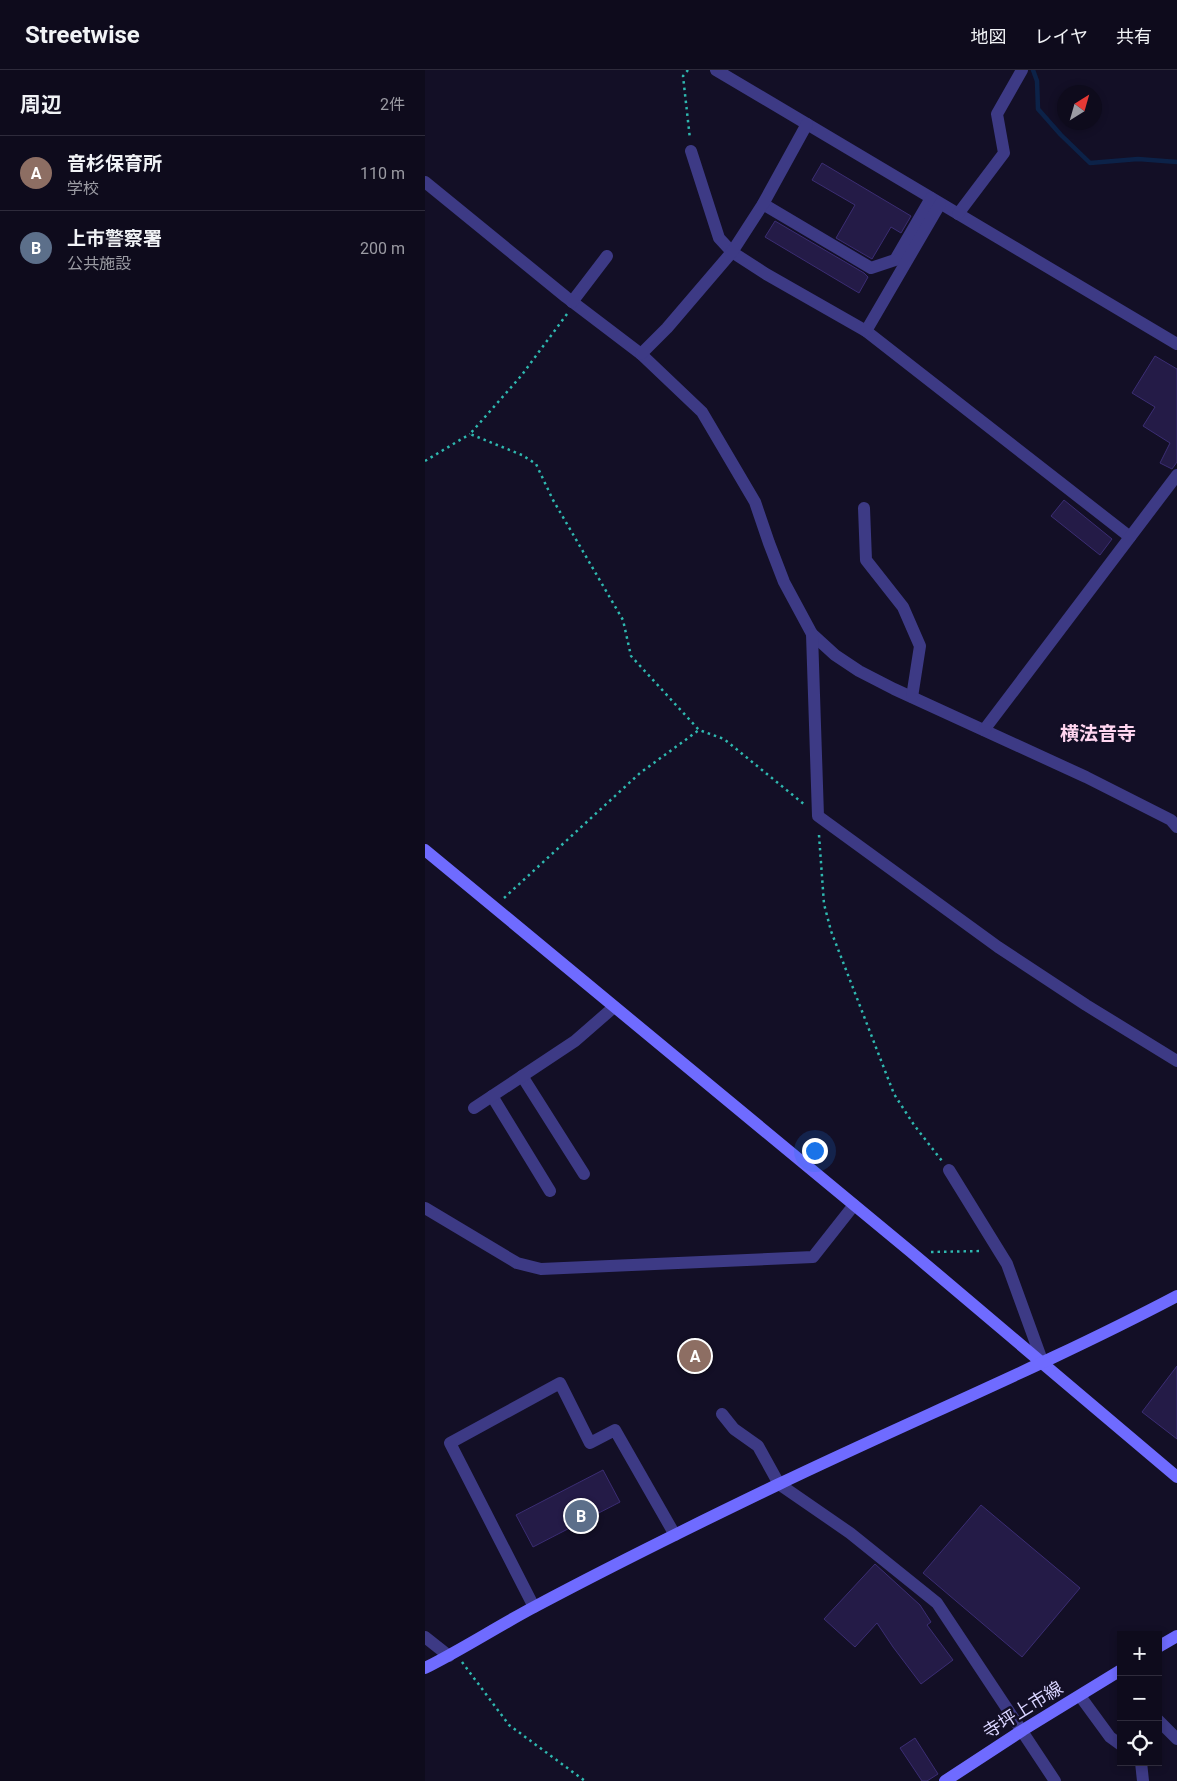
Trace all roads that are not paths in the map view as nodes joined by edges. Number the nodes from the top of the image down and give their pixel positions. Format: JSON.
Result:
{"nodes":[{"id":1,"x":716,"y":70,"type":"edge"},
{"id":2,"x":1022,"y":70,"type":"edge"},
{"id":3,"x":807,"y":124,"type":"junction"},
{"id":4,"x":691,"y":151,"type":"road end"},
{"id":5,"x":425,"y":182,"type":"edge"},
{"id":6,"x":936,"y":201,"type":"junction"},
{"id":7,"x":763,"y":204,"type":"junction"},
{"id":8,"x":958,"y":214,"type":"junction"},
{"id":9,"x":732,"y":252,"type":"junction"},
{"id":10,"x":607,"y":256,"type":"dead end"},
{"id":11,"x":572,"y":302,"type":"junction"},
{"id":12,"x":866,"y":331,"type":"junction"},
{"id":13,"x":1177,"y":344,"type":"edge"},
{"id":14,"x":641,"y":354,"type":"junction"},
{"id":15,"x":1177,"y":475,"type":"edge"},
{"id":16,"x":864,"y":508,"type":"dead end"},
{"id":17,"x":1129,"y":536,"type":"junction"},
{"id":18,"x":812,"y":634,"type":"junction"},
{"id":19,"x":912,"y":697,"type":"junction"},
{"id":20,"x":984,"y":730,"type":"junction"},
{"id":21,"x":1177,"y":827,"type":"edge"},
{"id":22,"x":425,"y":850,"type":"edge"},
{"id":23,"x":614,"y":1007,"type":"junction"},
{"id":24,"x":1177,"y":1061,"type":"edge"},
{"id":25,"x":522,"y":1076,"type":"junction"},
{"id":26,"x":492,"y":1096,"type":"junction"},
{"id":27,"x":474,"y":1108,"type":"dead end"},
{"id":28,"x":949,"y":1170,"type":"road end"},
{"id":29,"x":584,"y":1174,"type":"dead end"},
{"id":30,"x":550,"y":1191,"type":"dead end"},
{"id":31,"x":854,"y":1205,"type":"junction"},
{"id":32,"x":425,"y":1208,"type":"edge"},
{"id":33,"x":1177,"y":1296,"type":"edge"},
{"id":34,"x":1043,"y":1363,"type":"junction"},
{"id":35,"x":722,"y":1414,"type":"dead end"},
{"id":36,"x":1177,"y":1477,"type":"edge"},
{"id":37,"x":779,"y":1484,"type":"junction"},
{"id":38,"x":675,"y":1535,"type":"junction"},
{"id":39,"x":534,"y":1607,"type":"junction"},
{"id":40,"x":1177,"y":1636,"type":"edge"},
{"id":41,"x":425,"y":1637,"type":"edge"},
{"id":42,"x":1162,"y":1645,"type":"edge"},
{"id":43,"x":452,"y":1654,"type":"junction"},
{"id":44,"x":425,"y":1668,"type":"edge"},
{"id":45,"x":1117,"y":1676,"type":"edge"},
{"id":46,"x":1080,"y":1696,"type":"junction"},
{"id":47,"x":1162,"y":1729,"type":"edge"},
{"id":48,"x":1023,"y":1730,"type":"junction"},
{"id":49,"x":1177,"y":1740,"type":"edge"},
{"id":50,"x":1117,"y":1742,"type":"edge"},
{"id":51,"x":1141,"y":1766,"type":"edge"},
{"id":52,"x":945,"y":1781,"type":"edge"},
{"id":53,"x":1055,"y":1781,"type":"edge"},
{"id":54,"x":1143,"y":1781,"type":"edge"}],
"edges":[{"from":1,"to":3,"type":"street"},
{"from":2,"to":8,"type":"street"},
{"from":3,"to":6,"type":"street"},
{"from":3,"to":7,"type":"street"},
{"from":4,"to":9,"type":"street"},
{"from":5,"to":11,"type":"street"},
{"from":6,"to":7,"type":"street"},
{"from":6,"to":8,"type":"street"},
{"from":6,"to":12,"type":"street"},
{"from":7,"to":9,"type":"street"},
{"from":8,"to":13,"type":"street"},
{"from":9,"to":12,"type":"street"},
{"from":9,"to":14,"type":"street"},
{"from":10,"to":11,"type":"street"},
{"from":11,"to":14,"type":"street"},
{"from":12,"to":17,"type":"street"},
{"from":14,"to":18,"type":"street"},
{"from":15,"to":17,"type":"street"},
{"from":16,"to":19,"type":"street"},
{"from":17,"to":20,"type":"street"},
{"from":18,"to":19,"type":"street"},
{"from":18,"to":24,"type":"street"},
{"from":19,"to":20,"type":"street"},
{"from":20,"to":21,"type":"street"},
{"from":22,"to":23,"type":"street"},
{"from":23,"to":25,"type":"street"},
{"from":23,"to":31,"type":"street"},
{"from":25,"to":26,"type":"street"},
{"from":25,"to":29,"type":"street"},
{"from":26,"to":27,"type":"street"},
{"from":26,"to":30,"type":"street"},
{"from":28,"to":34,"type":"street"},
{"from":31,"to":32,"type":"street"},
{"from":31,"to":34,"type":"street"},
{"from":33,"to":34,"type":"street"},
{"from":34,"to":36,"type":"street"},
{"from":34,"to":37,"type":"street"},
{"from":35,"to":37,"type":"street"},
{"from":37,"to":38,"type":"street"},
{"from":37,"to":48,"type":"street"},
{"from":38,"to":39,"type":"street"},
{"from":38,"to":39,"type":"street"},
{"from":39,"to":43,"type":"street"},
{"from":40,"to":42,"type":"street"},
{"from":41,"to":43,"type":"street"},
{"from":43,"to":44,"type":"street"},
{"from":45,"to":46,"type":"street","name":"寺坪上市線"},
{"from":46,"to":48,"type":"street","name":"寺坪上市線"},
{"from":46,"to":50,"type":"street"},
{"from":47,"to":49,"type":"street"},
{"from":48,"to":52,"type":"street","name":"寺坪上市線"},
{"from":48,"to":53,"type":"street"},
{"from":51,"to":54,"type":"street"}]}
